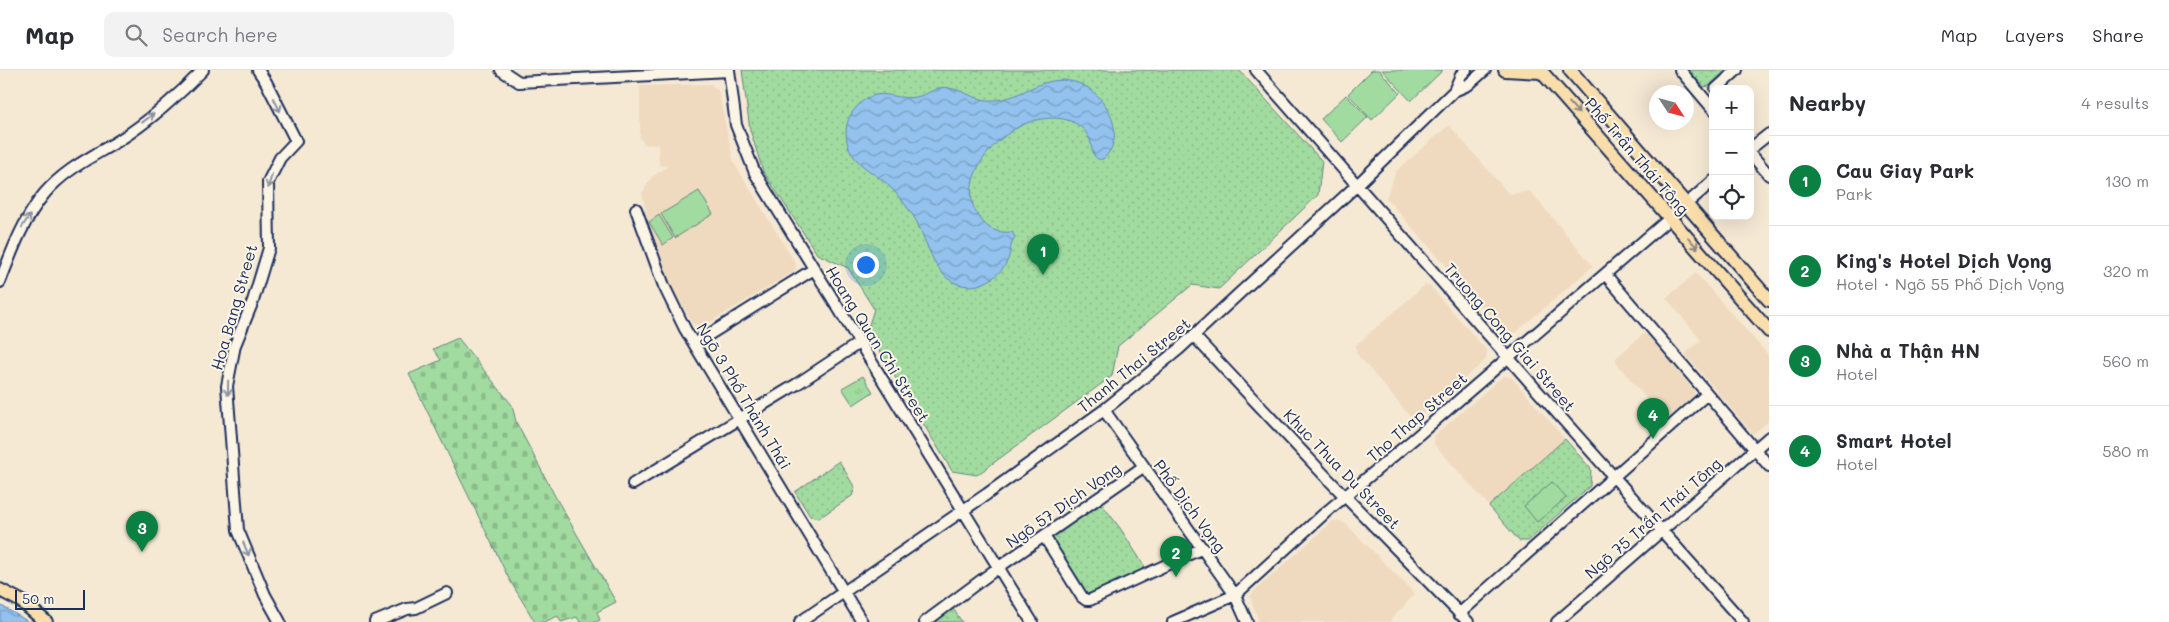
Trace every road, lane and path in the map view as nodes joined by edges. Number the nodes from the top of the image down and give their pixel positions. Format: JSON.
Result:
{"nodes":[{"id":1,"x":204,"y":70,"type":"edge"},
{"id":2,"x":258,"y":70,"type":"edge"},
{"id":3,"x":501,"y":70,"type":"edge"},
{"id":4,"x":729,"y":70,"type":"edge"},
{"id":5,"x":1256,"y":70,"type":"edge"},
{"id":6,"x":1466,"y":70,"type":"edge"},
{"id":7,"x":1485,"y":70,"type":"edge"},
{"id":8,"x":1505,"y":70,"type":"edge"},
{"id":9,"x":1570,"y":70,"type":"edge"},
{"id":10,"x":1680,"y":70,"type":"edge"},
{"id":11,"x":1737,"y":70,"type":"edge"},
{"id":12,"x":1541,"y":71,"type":"edge"},
{"id":13,"x":626,"y":73,"type":"edge"},
{"id":14,"x":1720,"y":85,"type":"edge"},
{"id":15,"x":1454,"y":91,"type":"junction"},
{"id":16,"x":1709,"y":96,"type":"edge"},
{"id":17,"x":1705,"y":100,"type":"junction"},
{"id":18,"x":1709,"y":104,"type":"edge"},
{"id":19,"x":1769,"y":134,"type":"edge"},
{"id":20,"x":1754,"y":146,"type":"edge"},
{"id":21,"x":1754,"y":158,"type":"edge"},
{"id":22,"x":1769,"y":175,"type":"edge"},
{"id":23,"x":1709,"y":184,"type":"edge"},
{"id":24,"x":1358,"y":186,"type":"junction"},
{"id":25,"x":1686,"y":204,"type":"junction"},
{"id":26,"x":636,"y":209,"type":"dead end"},
{"id":27,"x":1670,"y":218,"type":"junction"},
{"id":28,"x":814,"y":269,"type":"junction"},
{"id":29,"x":1605,"y":274,"type":"junction"},
{"id":30,"x":0,"y":282,"type":"edge"},
{"id":31,"x":1769,"y":300,"type":"edge"},
{"id":32,"x":1769,"y":331,"type":"edge"},
{"id":33,"x":1194,"y":336,"type":"junction"},
{"id":34,"x":859,"y":343,"type":"junction"},
{"id":35,"x":694,"y":344,"type":"junction"},
{"id":36,"x":1508,"y":358,"type":"junction"},
{"id":37,"x":1707,"y":394,"type":"junction"},
{"id":38,"x":1104,"y":410,"type":"junction"},
{"id":39,"x":740,"y":418,"type":"junction"},
{"id":40,"x":1769,"y":437,"type":"edge"},
{"id":41,"x":1755,"y":449,"type":"junction"},
{"id":42,"x":1143,"y":466,"type":"junction"},
{"id":43,"x":1769,"y":466,"type":"edge"},
{"id":44,"x":1614,"y":477,"type":"junction"},
{"id":45,"x":633,"y":484,"type":"dead end"},
{"id":46,"x":1346,"y":497,"type":"junction"},
{"id":47,"x":963,"y":510,"type":"junction"},
{"id":48,"x":1662,"y":530,"type":"junction"},
{"id":49,"x":1044,"y":536,"type":"junction"},
{"id":50,"x":1203,"y":548,"type":"junction"},
{"id":51,"x":999,"y":567,"type":"junction"},
{"id":52,"x":0,"y":590,"type":"edge"},
{"id":53,"x":844,"y":591,"type":"junction"},
{"id":54,"x":447,"y":593,"type":"dead end"},
{"id":55,"x":1236,"y":595,"type":"junction"},
{"id":56,"x":1459,"y":614,"type":"junction"},
{"id":57,"x":46,"y":622,"type":"edge"},
{"id":58,"x":280,"y":622,"type":"edge"},
{"id":59,"x":375,"y":622,"type":"edge"},
{"id":60,"x":800,"y":622,"type":"edge"},
{"id":61,"x":862,"y":622,"type":"edge"},
{"id":62,"x":925,"y":622,"type":"edge"},
{"id":63,"x":1032,"y":622,"type":"edge"},
{"id":64,"x":1173,"y":622,"type":"edge"},
{"id":65,"x":1247,"y":622,"type":"edge"},
{"id":66,"x":1468,"y":622,"type":"edge"},
{"id":67,"x":1557,"y":622,"type":"edge"},
{"id":68,"x":1743,"y":622,"type":"edge"}],
"edges":[{"from":30,"to":1,"type":"street","one_way":true},
{"from":2,"to":58,"type":"street","name":"Hoa Bang Street","one_way":true},
{"from":3,"to":13,"type":"street"},
{"from":4,"to":13,"type":"street"},
{"from":4,"to":28,"type":"street","name":"Hoang Quan Chi Street"},
{"from":5,"to":24,"type":"street","name":"Truong Cong Giai Street"},
{"from":6,"to":15,"type":"street","name":"Thanh Thai Street"},
{"from":7,"to":15,"type":"street","name":"Thanh Thai Street"},
{"from":8,"to":12,"type":"main road"},
{"from":9,"to":25,"type":"main road","name":"Phố Trần Thái Tông"},
{"from":10,"to":17,"type":"street"},
{"from":11,"to":14,"type":"street"},
{"from":12,"to":27,"type":"main road","name":"Phố Trần Thái Tông","one_way":true},
{"from":15,"to":24,"type":"street","name":"Thanh Thai Street"},
{"from":16,"to":17,"type":"street"},
{"from":17,"to":18,"type":"street"},
{"from":19,"to":20,"type":"street"},
{"from":21,"to":22,"type":"street"},
{"from":23,"to":25,"type":"street","name":"Tho Thap Street"},
{"from":24,"to":33,"type":"street","name":"Thanh Thai Street"},
{"from":24,"to":36,"type":"street","name":"Truong Cong Giai Street"},
{"from":25,"to":27,"type":"street","name":"Tho Thap Street"},
{"from":25,"to":31,"type":"main road","name":"Phố Trần Thái Tông"},
{"from":26,"to":35,"type":"street","name":"Ngõ 3 Phố Thành Thái"},
{"from":27,"to":29,"type":"street","name":"Tho Thap Street"},
{"from":27,"to":32,"type":"main road","name":"Phố Trần Thái Tông","one_way":true},
{"from":28,"to":34,"type":"street","name":"Hoang Quan Chi Street"},
{"from":28,"to":35,"type":"street"},
{"from":29,"to":36,"type":"street","name":"Tho Thap Street"},
{"from":29,"to":37,"type":"street"},
{"from":33,"to":38,"type":"street","name":"Thanh Thai Street"},
{"from":33,"to":46,"type":"street","name":"Khuc Thua Du Street"},
{"from":34,"to":39,"type":"street"},
{"from":34,"to":47,"type":"street","name":"Hoang Quan Chi Street"},
{"from":35,"to":39,"type":"street","name":"Ngõ 3 Phố Thành Thái"},
{"from":36,"to":44,"type":"street","name":"Truong Cong Giai Street"},
{"from":36,"to":46,"type":"street","name":"Tho Thap Street"},
{"from":37,"to":41,"type":"street"},
{"from":37,"to":44,"type":"street"},
{"from":38,"to":42,"type":"street","name":"Phố Dịch Vọng"},
{"from":38,"to":47,"type":"street","name":"Thanh Thai Street"},
{"from":39,"to":45,"type":"street"},
{"from":39,"to":53,"type":"street","name":"Ngõ 3 Phố Thành Thái"},
{"from":40,"to":41,"type":"street","name":"Ngõ 75 Trần Thái Tông"},
{"from":41,"to":43,"type":"street"},
{"from":41,"to":48,"type":"street","name":"Ngõ 75 Trần Thái Tông"},
{"from":42,"to":49,"type":"street","name":"Ngõ 57 Dịch Vọng"},
{"from":42,"to":50,"type":"street","name":"Phố Dịch Vọng"},
{"from":44,"to":48,"type":"street","name":"Truong Cong Giai Street"},
{"from":44,"to":56,"type":"street"},
{"from":46,"to":55,"type":"street","name":"Tho Thap Street"},
{"from":46,"to":56,"type":"street","name":"Khuc Thua Du Street"},
{"from":47,"to":51,"type":"street","name":"Hoang Quan Chi Street"},
{"from":47,"to":53,"type":"street","name":"Thanh Thai Street"},
{"from":48,"to":67,"type":"street","name":"Ngõ 75 Trần Thái Tông"},
{"from":48,"to":68,"type":"street","name":"Truong Cong Giai Street"},
{"from":49,"to":50,"type":"street"},
{"from":49,"to":51,"type":"street","name":"Ngõ 57 Dịch Vọng"},
{"from":50,"to":55,"type":"street","name":"Phố Dịch Vọng"},
{"from":51,"to":62,"type":"street","name":"Ngõ 57 Dịch Vọng"},
{"from":51,"to":63,"type":"street","name":"Hoang Quan Chi Street"},
{"from":52,"to":57,"type":"main road"},
{"from":53,"to":60,"type":"street","name":"Thanh Thai Street"},
{"from":53,"to":61,"type":"street","name":"Ngõ 3 Phố Thành Thái"},
{"from":54,"to":59,"type":"street"},
{"from":55,"to":64,"type":"street","name":"Tho Thap Street"},
{"from":55,"to":65,"type":"street","name":"Phố Dịch Vọng"},
{"from":56,"to":66,"type":"street","name":"Khuc Thua Du Street"}]}
